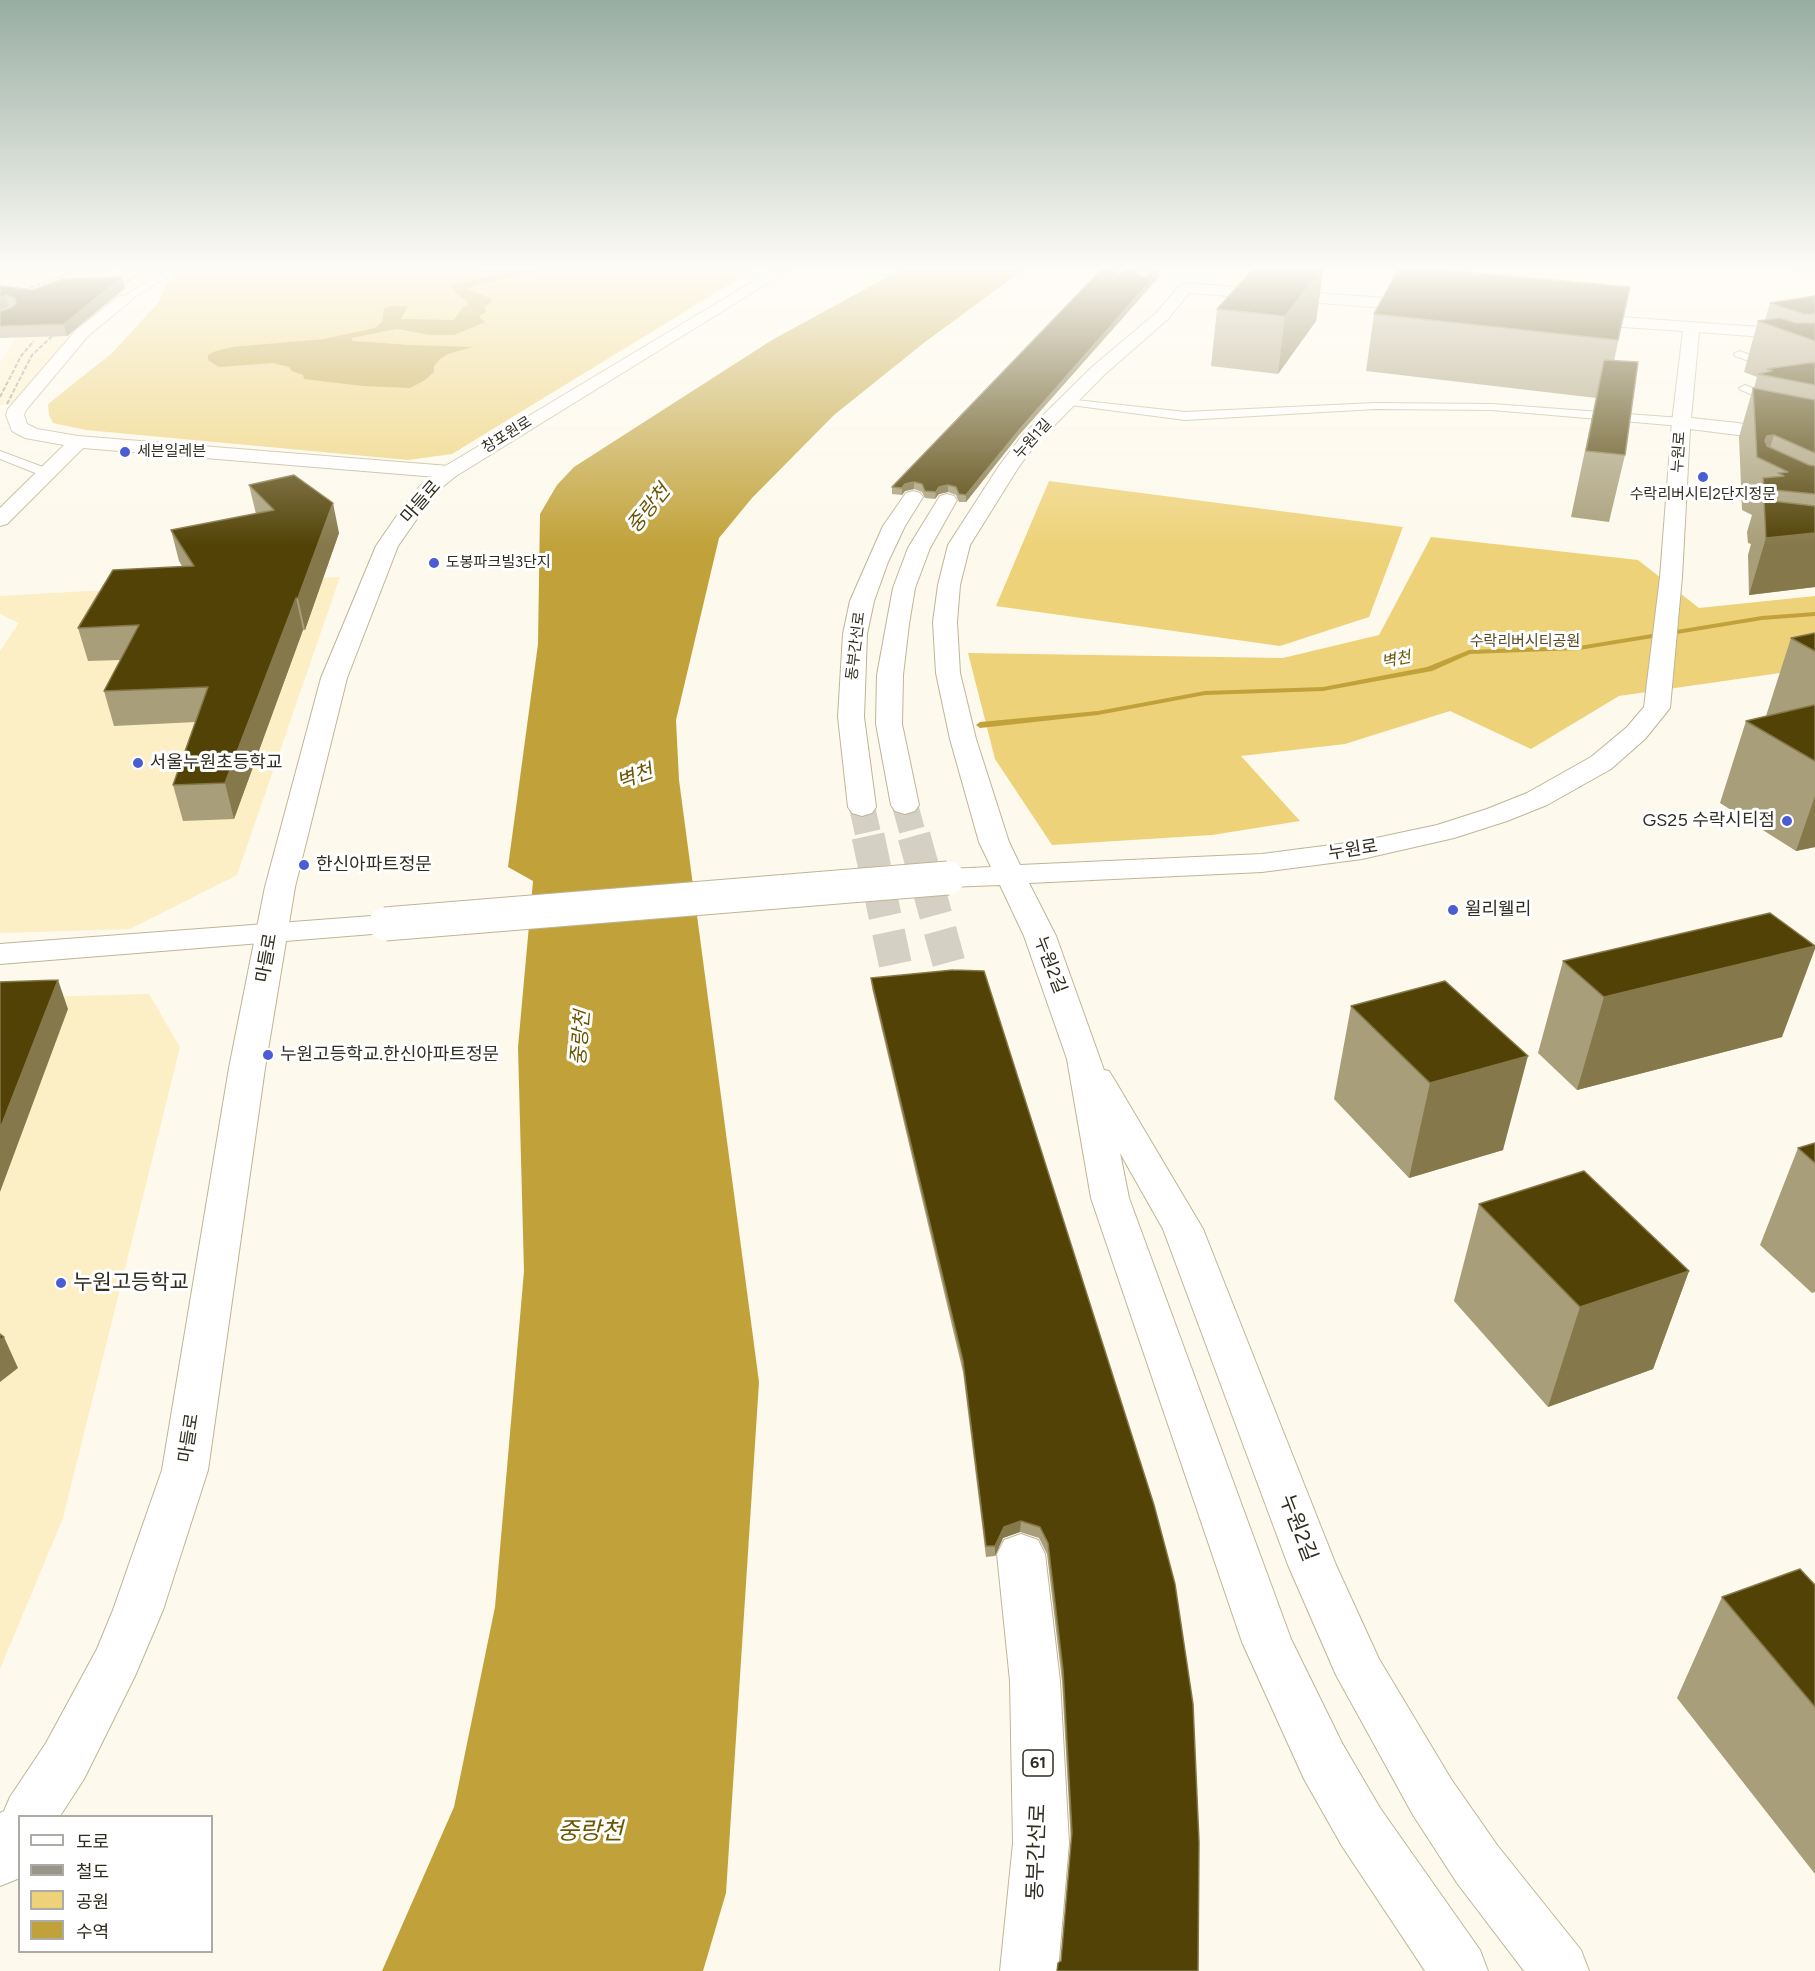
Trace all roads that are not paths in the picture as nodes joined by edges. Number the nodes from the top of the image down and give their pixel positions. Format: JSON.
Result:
{"nodes":[{"id":1,"x":57,"y":362,"type":"edge"},
{"id":2,"x":630,"y":362,"type":"edge"},
{"id":3,"x":1108,"y":362,"type":"edge"},
{"id":4,"x":1687,"y":362,"type":"edge"},
{"id":5,"x":1762,"y":362,"type":"edge"},
{"id":6,"x":1815,"y":369,"type":"edge"},
{"id":7,"x":1745,"y":388,"type":"dead end"},
{"id":8,"x":1067,"y":402,"type":"junction"},
{"id":9,"x":1815,"y":406,"type":"edge"},
{"id":10,"x":1681,"y":422,"type":"junction"},
{"id":11,"x":78,"y":442,"type":"junction"},
{"id":12,"x":1815,"y":444,"type":"edge"},
{"id":13,"x":0,"y":455,"type":"edge"},
{"id":14,"x":449,"y":472,"type":"junction"},
{"id":15,"x":47,"y":473,"type":"junction"},
{"id":16,"x":913,"y":496,"type":"dead end"},
{"id":17,"x":947,"y":500,"type":"dead end"},
{"id":18,"x":0,"y":520,"type":"edge"},
{"id":19,"x":905,"y":805,"type":"tunnel mouth"},
{"id":20,"x":862,"y":807,"type":"tunnel mouth"},
{"id":21,"x":1009,"y":874,"type":"junction"},
{"id":22,"x":271,"y":934,"type":"junction"},
{"id":23,"x":0,"y":954,"type":"edge"},
{"id":24,"x":1084,"y":1059,"type":"junction"},
{"id":25,"x":1021,"y":1554,"type":"dead end"},
{"id":26,"x":30,"y":1815,"type":"edge"},
{"id":27,"x":18,"y":1834,"type":"edge"},
{"id":28,"x":0,"y":1859,"type":"edge"},
{"id":29,"x":1029,"y":1971,"type":"edge"},
{"id":30,"x":1459,"y":1971,"type":"edge"},
{"id":31,"x":1560,"y":1971,"type":"edge"}],
"edges":[{"from":1,"to":11,"type":"main road","name":"마들로"},
{"from":2,"to":14,"type":"main road","name":"창포원로"},
{"from":3,"to":8,"type":"main road","name":"누원1길"},
{"from":4,"to":10,"type":"main road","name":"누원로"},
{"from":5,"to":6,"type":"lane"},
{"from":7,"to":9,"type":"lane"},
{"from":8,"to":10,"type":"lane"},
{"from":8,"to":21,"type":"main road","name":"누원1길"},
{"from":10,"to":12,"type":"main road"},
{"from":10,"to":21,"type":"main road","name":"누원로"},
{"from":11,"to":14,"type":"main road","name":"마들로"},
{"from":11,"to":15,"type":"main road"},
{"from":13,"to":15,"type":"lane"},
{"from":14,"to":22,"type":"main road","name":"마들로"},
{"from":15,"to":18,"type":"main road"},
{"from":16,"to":20,"type":"main road","name":"동부간선로"},
{"from":17,"to":19,"type":"main road"},
{"from":21,"to":22,"type":"main road","name":"누원로","bridge":true},
{"from":21,"to":24,"type":"main road","name":"누원2길"},
{"from":22,"to":23,"type":"main road","name":"누원로"},
{"from":22,"to":26,"type":"main road","name":"마들로"},
{"from":24,"to":30,"type":"main road","name":"누원2길"},
{"from":24,"to":31,"type":"main road","name":"누원2길"},
{"from":25,"to":29,"type":"main road","name":"동부간선로","number":"61"},
{"from":27,"to":28,"type":"main road"}]}
